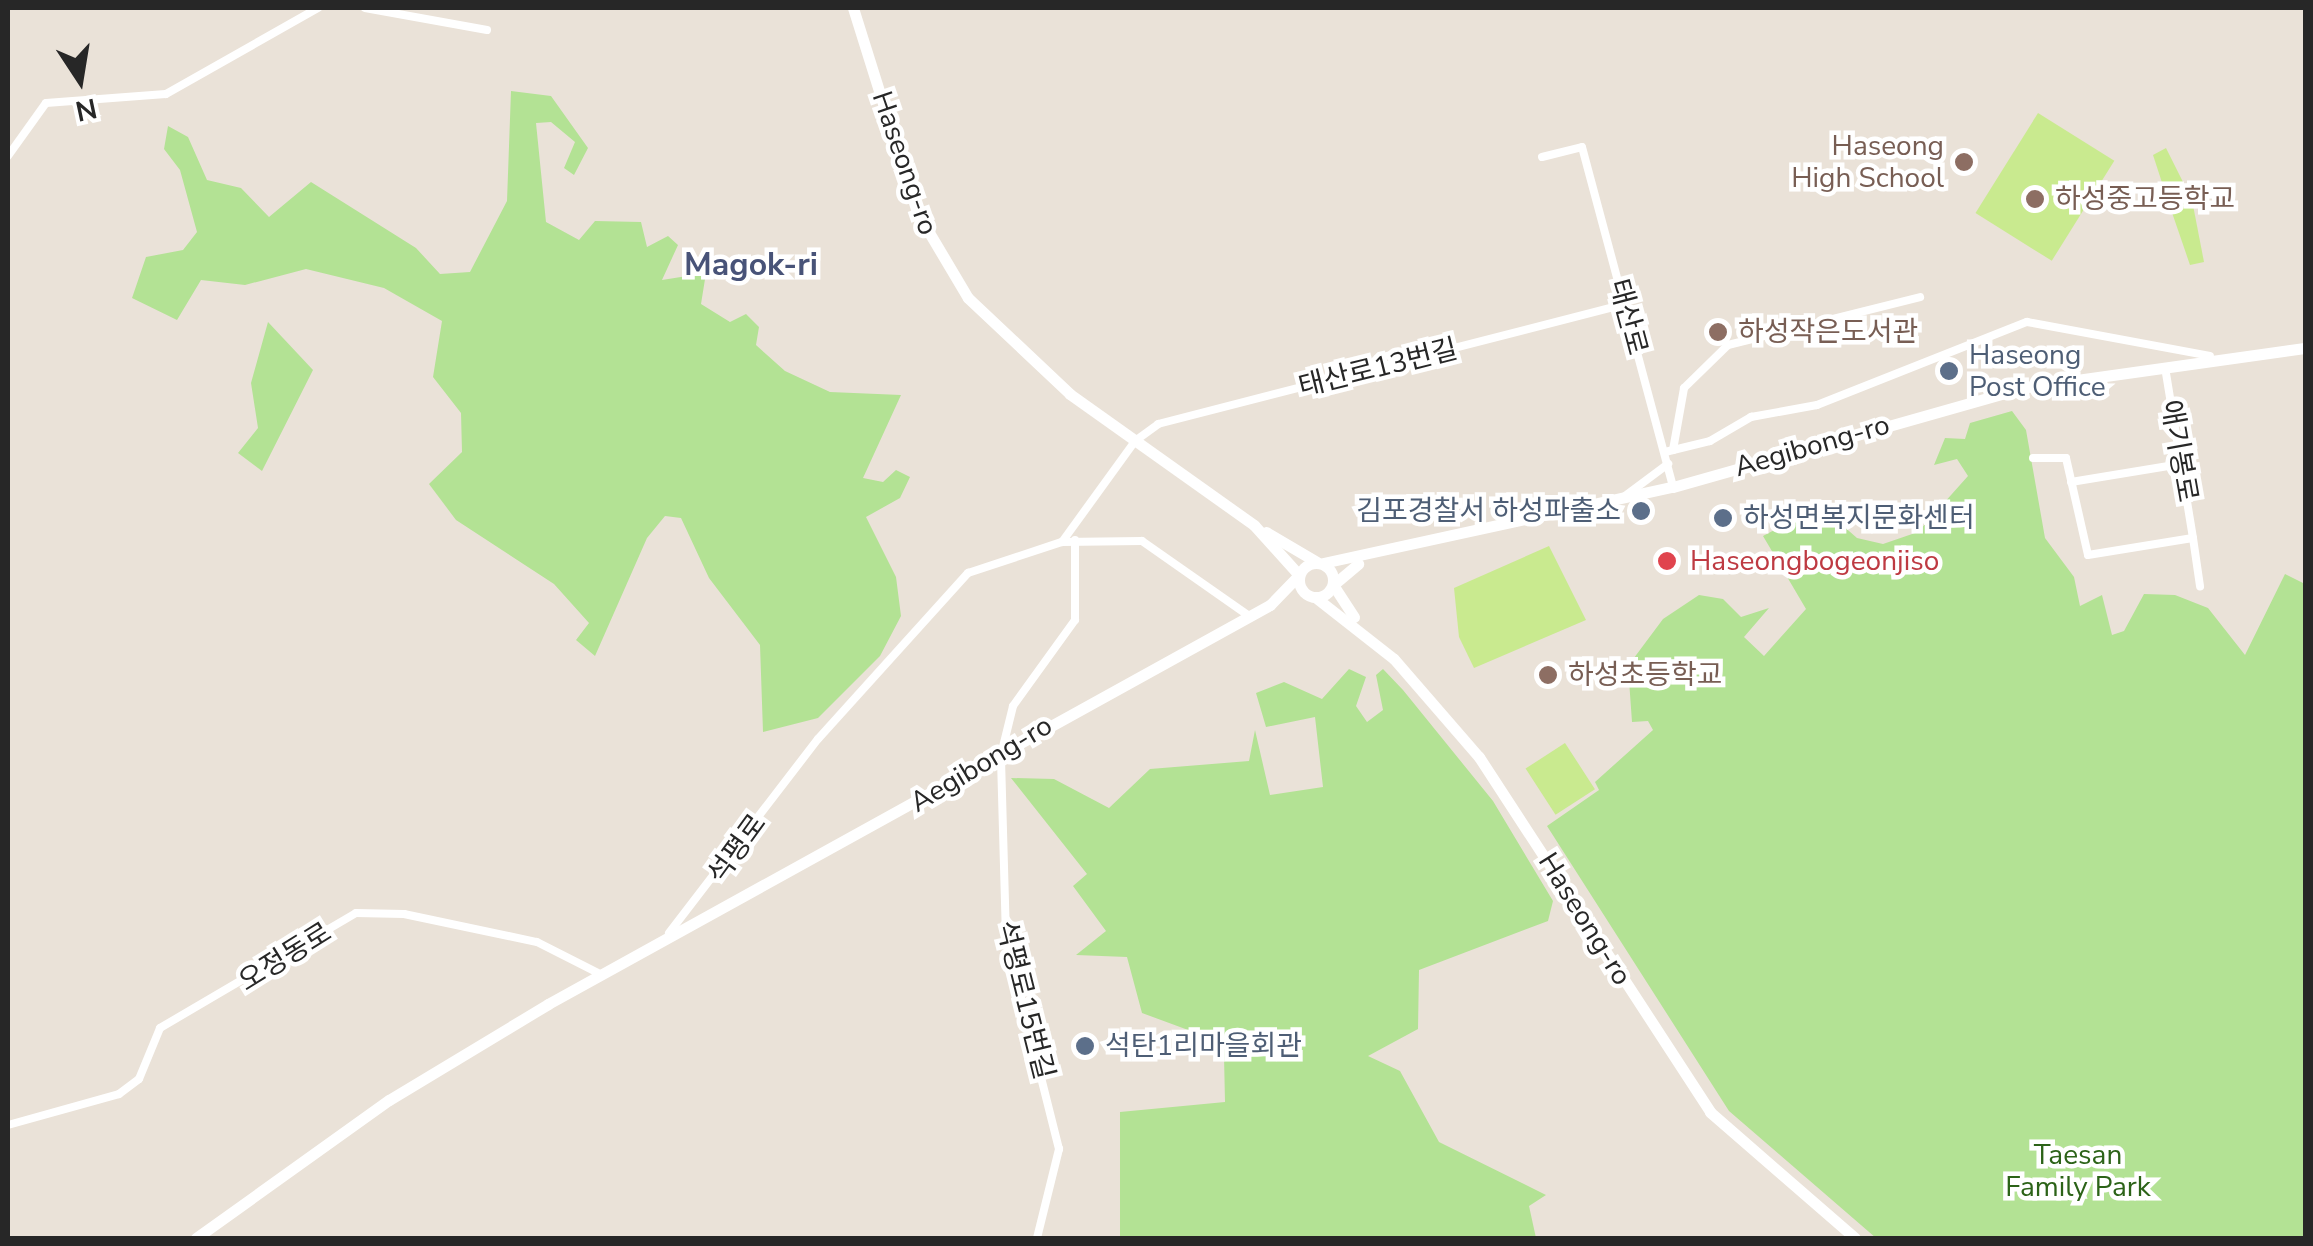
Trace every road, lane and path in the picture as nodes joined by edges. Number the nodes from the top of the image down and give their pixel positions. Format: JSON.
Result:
{"nodes":[{"id":1,"x":318,"y":8,"type":"edge"},
{"id":2,"x":365,"y":8,"type":"edge"},
{"id":3,"x":853,"y":8,"type":"edge"},
{"id":4,"x":487,"y":30,"type":"dead end"},
{"id":5,"x":8,"y":156,"type":"edge"},
{"id":6,"x":1542,"y":157,"type":"dead end"},
{"id":7,"x":1920,"y":297,"type":"dead end"},
{"id":8,"x":1625,"y":304,"type":"junction"},
{"id":9,"x":2306,"y":348,"type":"edge"},
{"id":10,"x":2210,"y":356,"type":"junction"},
{"id":11,"x":2164,"y":363,"type":"junction"},
{"id":12,"x":1134,"y":441,"type":"junction"},
{"id":13,"x":1669,"y":451,"type":"junction"},
{"id":14,"x":2033,"y":458,"type":"dead end"},
{"id":15,"x":1668,"y":464,"type":"junction"},
{"id":16,"x":2181,"y":464,"type":"junction"},
{"id":17,"x":2071,"y":482,"type":"junction"},
{"id":18,"x":1673,"y":487,"type":"junction"},
{"id":19,"x":1624,"y":496,"type":"junction"},
{"id":20,"x":1254,"y":525,"type":"junction"},
{"id":21,"x":2193,"y":538,"type":"junction"},
{"id":22,"x":1074,"y":540,"type":"junction"},
{"id":23,"x":1062,"y":542,"type":"junction"},
{"id":24,"x":1362,"y":562,"type":"junction"},
{"id":25,"x":1320,"y":563,"type":"junction"},
{"id":26,"x":1299,"y":575,"type":"junction"},
{"id":27,"x":1333,"y":586,"type":"junction"},
{"id":28,"x":2200,"y":586,"type":"dead end"},
{"id":29,"x":1312,"y":596,"type":"junction"},
{"id":30,"x":1270,"y":605,"type":"junction"},
{"id":31,"x":1249,"y":616,"type":"junction"},
{"id":32,"x":1360,"y":628,"type":"junction"},
{"id":33,"x":1001,"y":755,"type":"junction"},
{"id":34,"x":657,"y":946,"type":"junction"},
{"id":35,"x":602,"y":975,"type":"junction"},
{"id":36,"x":8,"y":1124,"type":"edge"},
{"id":37,"x":196,"y":1238,"type":"edge"},
{"id":38,"x":1037,"y":1238,"type":"edge"},
{"id":39,"x":1855,"y":1238,"type":"edge"}],
"edges":[{"from":1,"to":5,"type":"street"},
{"from":2,"to":4,"type":"street"},
{"from":3,"to":12,"type":"street","name":"Haseong-ro"},
{"from":6,"to":8,"type":"street","name":"태산로"},
{"from":7,"to":13,"type":"street","name":"태산로"},
{"from":8,"to":12,"type":"street","name":"태산로13번길"},
{"from":8,"to":13,"type":"street","name":"태산로"},
{"from":9,"to":10,"type":"street","name":"Aegibong-ro"},
{"from":10,"to":11,"type":"street","name":"Aegibong-ro"},
{"from":10,"to":13,"type":"street"},
{"from":11,"to":16,"type":"street","name":"애기봉로"},
{"from":11,"to":18,"type":"street","name":"Aegibong-ro"},
{"from":12,"to":20,"type":"street","name":"Haseong-ro"},
{"from":12,"to":23,"type":"street"},
{"from":13,"to":15,"type":"street","name":"태산로"},
{"from":14,"to":17,"type":"street"},
{"from":15,"to":18,"type":"street","name":"태산로"},
{"from":15,"to":19,"type":"street"},
{"from":16,"to":17,"type":"street"},
{"from":16,"to":21,"type":"street","name":"애기봉로"},
{"from":17,"to":21,"type":"street","name":"애기봉로"},
{"from":18,"to":19,"type":"street","name":"Aegibong-ro"},
{"from":19,"to":24,"type":"street","name":"Aegibong-ro"},
{"from":20,"to":25,"type":"street"},
{"from":20,"to":26,"type":"street","name":"Haseong-ro"},
{"from":21,"to":28,"type":"street"},
{"from":22,"to":23,"type":"street","name":"석평로"},
{"from":22,"to":31,"type":"street","name":"석평로"},
{"from":22,"to":33,"type":"street","name":"석평로15번길"},
{"from":23,"to":34,"type":"street","name":"석평로"},
{"from":24,"to":25,"type":"street","name":"Aegibong-ro"},
{"from":24,"to":27,"type":"street"},
{"from":25,"to":26,"type":"street","name":"Aegibong-ro"},
{"from":25,"to":27,"type":"street"},
{"from":26,"to":29,"type":"street","name":"Haseong-ro"},
{"from":26,"to":30,"type":"street","name":"Aegibong-ro"},
{"from":27,"to":29,"type":"street"},
{"from":27,"to":32,"type":"street"},
{"from":29,"to":30,"type":"street"},
{"from":29,"to":32,"type":"street","name":"Haseong-ro"},
{"from":30,"to":31,"type":"street","name":"Aegibong-ro"},
{"from":31,"to":33,"type":"street","name":"Aegibong-ro"},
{"from":32,"to":39,"type":"street","name":"Haseong-ro"},
{"from":33,"to":34,"type":"street","name":"Aegibong-ro"},
{"from":33,"to":38,"type":"street","name":"석평로15번길"},
{"from":34,"to":35,"type":"street","name":"석평로"},
{"from":35,"to":36,"type":"street","name":"오정동로"},
{"from":35,"to":37,"type":"street","name":"석평로"}]}
